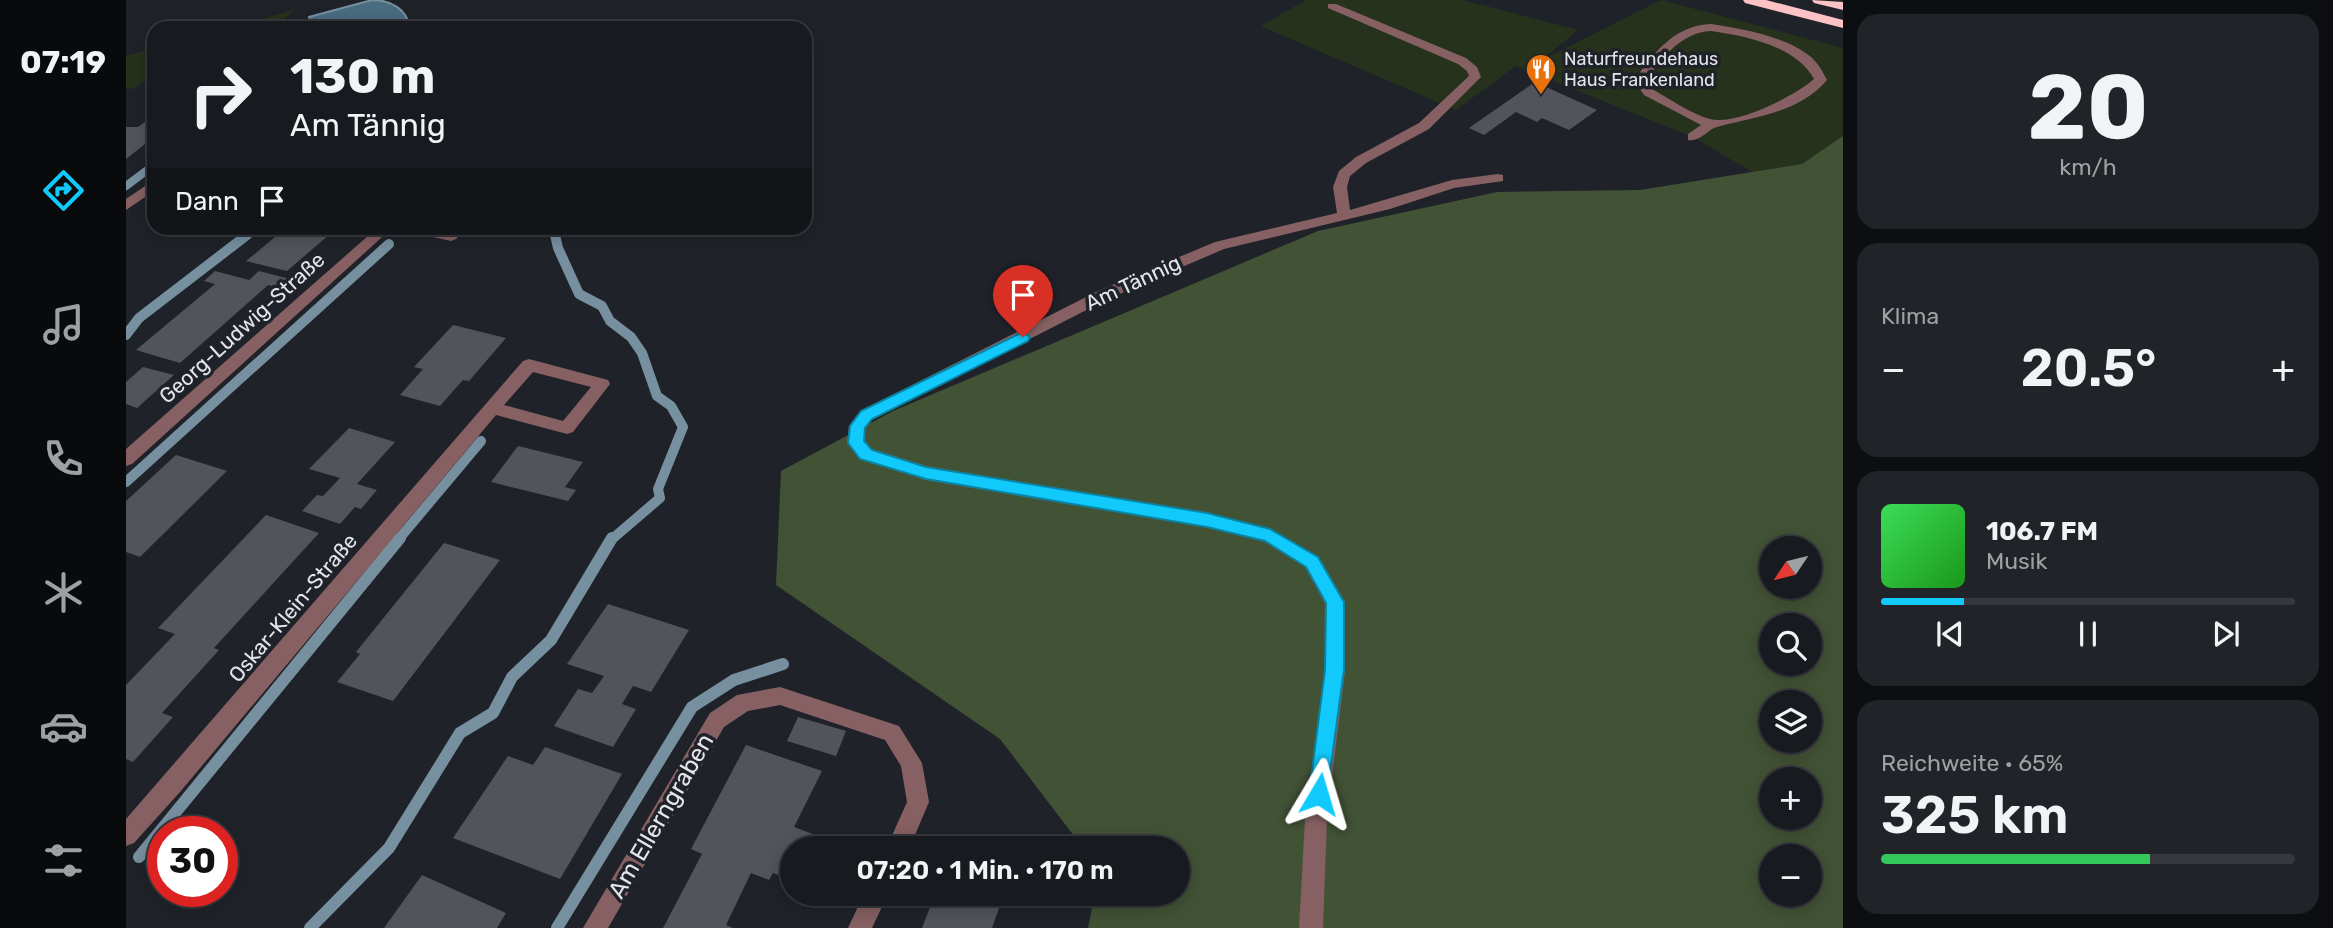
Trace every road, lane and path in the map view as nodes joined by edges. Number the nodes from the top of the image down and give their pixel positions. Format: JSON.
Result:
{"nodes":[{"id":1,"x":1750,"y":0,"type":"edge"},
{"id":2,"x":1819,"y":0,"type":"edge"},
{"id":3,"x":1332,"y":6,"type":"dead end"},
{"id":4,"x":1843,"y":6,"type":"edge"},
{"id":5,"x":1843,"y":24,"type":"edge"},
{"id":6,"x":1710,"y":124,"type":"junction"},
{"id":7,"x":1693,"y":137,"type":"dead end"},
{"id":8,"x":1497,"y":178,"type":"dead end"},
{"id":9,"x":147,"y":190,"type":"edge"},
{"id":10,"x":126,"y":206,"type":"edge"},
{"id":11,"x":1344,"y":215,"type":"junction"},
{"id":12,"x":377,"y":235,"type":"edge"},
{"id":13,"x":492,"y":408,"type":"junction"},
{"id":14,"x":126,"y":459,"type":"edge"},
{"id":15,"x":126,"y":835,"type":"edge"},
{"id":16,"x":903,"y":836,"type":"edge"},
{"id":17,"x":870,"y":906,"type":"edge"},
{"id":18,"x":595,"y":928,"type":"edge"},
{"id":19,"x":860,"y":928,"type":"edge"},
{"id":20,"x":1311,"y":928,"type":"edge"}],
"edges":[{"from":1,"to":5,"type":"highway"},
{"from":2,"to":4,"type":"highway"},
{"from":3,"to":11,"type":"street"},
{"from":6,"to":6,"type":"street"},
{"from":6,"to":7,"type":"street"},
{"from":8,"to":11,"type":"street","name":"Am Tännig"},
{"from":9,"to":10,"type":"street"},
{"from":11,"to":20,"type":"street","name":"Am Tännig"},
{"from":12,"to":14,"type":"street","name":"Georg-Ludwig-Straße"},
{"from":13,"to":13,"type":"street","name":"Oskar-Klein-Straße"},
{"from":13,"to":15,"type":"street","name":"Oskar-Klein-Straße"},
{"from":16,"to":18,"type":"street","name":"Am Ellerngraben"},
{"from":17,"to":19,"type":"street"}]}
